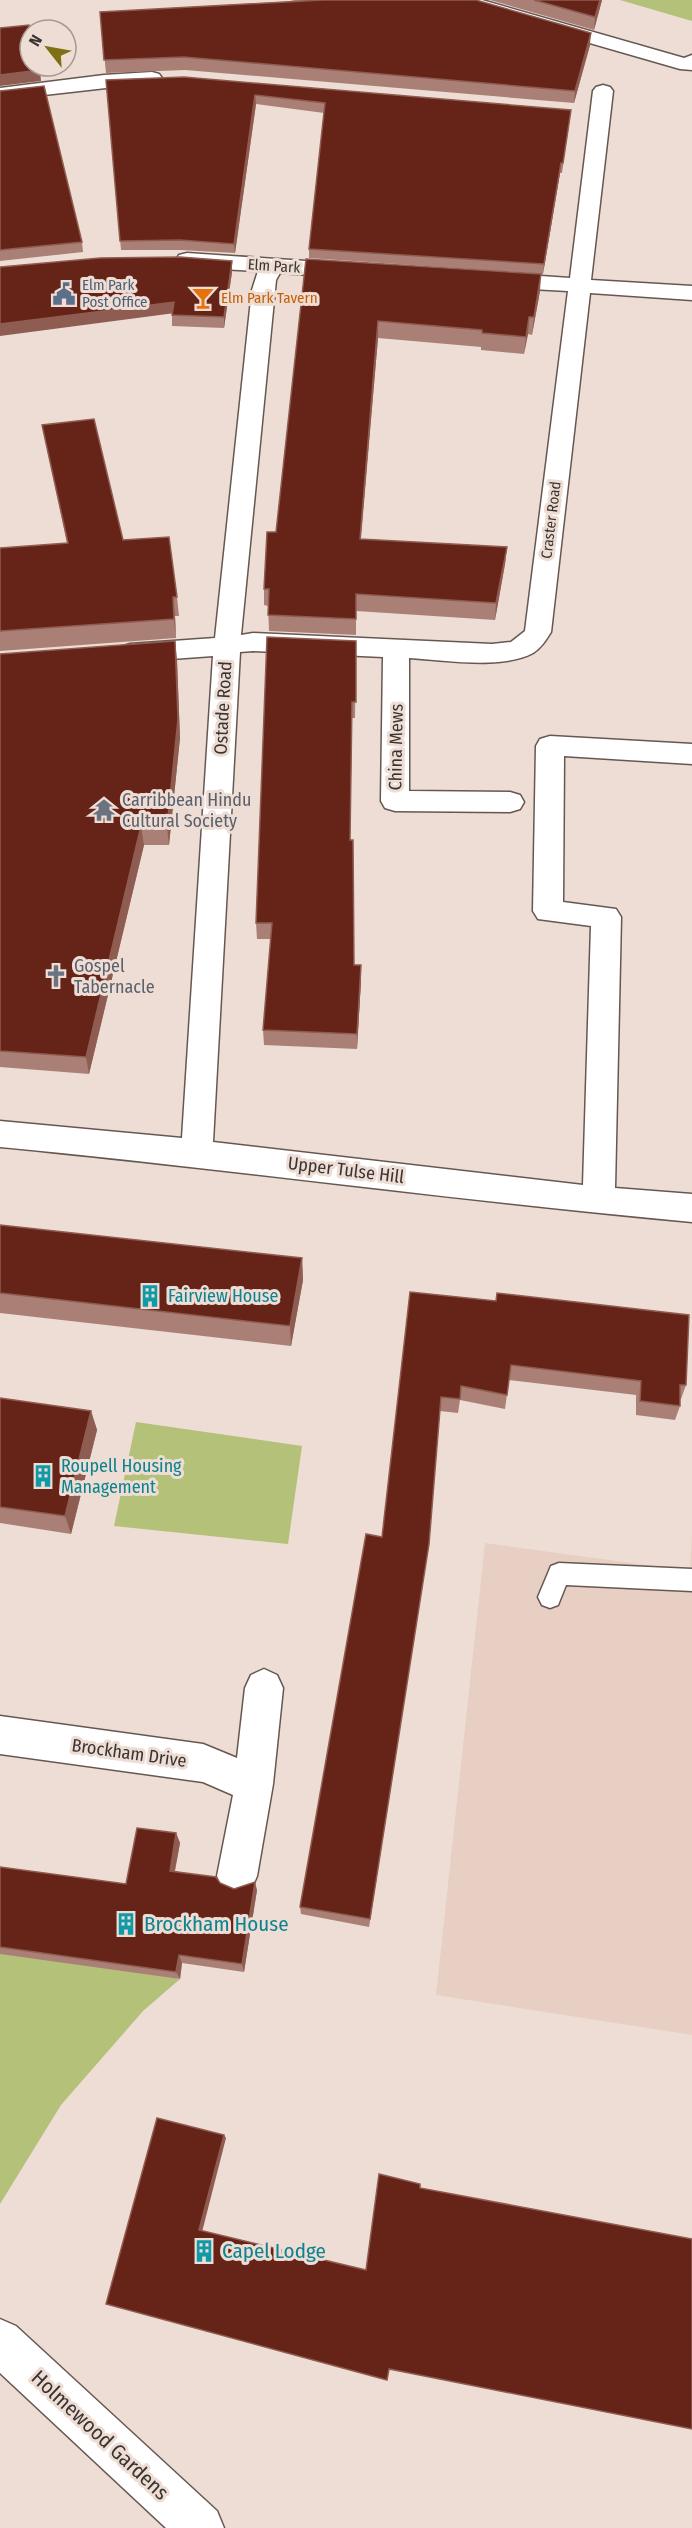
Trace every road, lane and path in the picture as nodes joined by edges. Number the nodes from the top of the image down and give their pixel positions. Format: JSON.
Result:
{"nodes":[{"id":1,"x":461,"y":0,"type":"edge"},
{"id":2,"x":692,"y":61,"type":"edge"},
{"id":3,"x":175,"y":78,"type":"edge"},
{"id":4,"x":0,"y":94,"type":"edge"},
{"id":5,"x":592,"y":106,"type":"dead end"},
{"id":6,"x":170,"y":259,"type":"edge"},
{"id":7,"x":272,"y":266,"type":"junction"},
{"id":8,"x":367,"y":272,"type":"edge"},
{"id":9,"x":473,"y":279,"type":"edge"},
{"id":10,"x":579,"y":285,"type":"junction"},
{"id":11,"x":692,"y":293,"type":"edge"},
{"id":12,"x":227,"y":645,"type":"junction"},
{"id":13,"x":396,"y":650,"type":"junction"},
{"id":14,"x":102,"y":655,"type":"edge"},
{"id":15,"x":692,"y":754,"type":"edge"},
{"id":16,"x":510,"y":802,"type":"dead end"},
{"id":17,"x":0,"y":1134,"type":"edge"},
{"id":18,"x":197,"y":1153,"type":"junction"},
{"id":19,"x":599,"y":1198,"type":"junction"},
{"id":20,"x":692,"y":1208,"type":"edge"},
{"id":21,"x":692,"y":1580,"type":"edge"},
{"id":22,"x":550,"y":1598,"type":"dead end"},
{"id":23,"x":264,"y":1688,"type":"dead end"},
{"id":24,"x":0,"y":1735,"type":"edge"},
{"id":25,"x":254,"y":1784,"type":"junction"},
{"id":26,"x":237,"y":1876,"type":"dead end"},
{"id":27,"x":0,"y":2342,"type":"edge"},
{"id":28,"x":200,"y":2528,"type":"edge"}],
"edges":[{"from":1,"to":2,"type":"street"},
{"from":3,"to":4,"type":"street"},
{"from":5,"to":10,"type":"street","name":"Craster Road"},
{"from":6,"to":7,"type":"street","name":"Elm Park"},
{"from":7,"to":8,"type":"street","name":"Elm Park"},
{"from":7,"to":12,"type":"street","name":"Ostade Road"},
{"from":9,"to":10,"type":"street"},
{"from":10,"to":11,"type":"street"},
{"from":10,"to":13,"type":"street","name":"Craster Road"},
{"from":12,"to":13,"type":"street","name":"Craster Road"},
{"from":12,"to":14,"type":"street","name":"Craster Road"},
{"from":12,"to":18,"type":"street","name":"Ostade Road"},
{"from":13,"to":16,"type":"street","name":"China Mews"},
{"from":15,"to":19,"type":"street"},
{"from":17,"to":18,"type":"street","name":"Upper Tulse Hill"},
{"from":18,"to":19,"type":"street","name":"Upper Tulse Hill"},
{"from":19,"to":20,"type":"street","name":"Upper Tulse Hill"},
{"from":21,"to":22,"type":"lane"},
{"from":23,"to":25,"type":"street"},
{"from":24,"to":25,"type":"street","name":"Brockham Drive"},
{"from":25,"to":26,"type":"street"},
{"from":27,"to":28,"type":"street","name":"Holmewood Gardens"}]}
